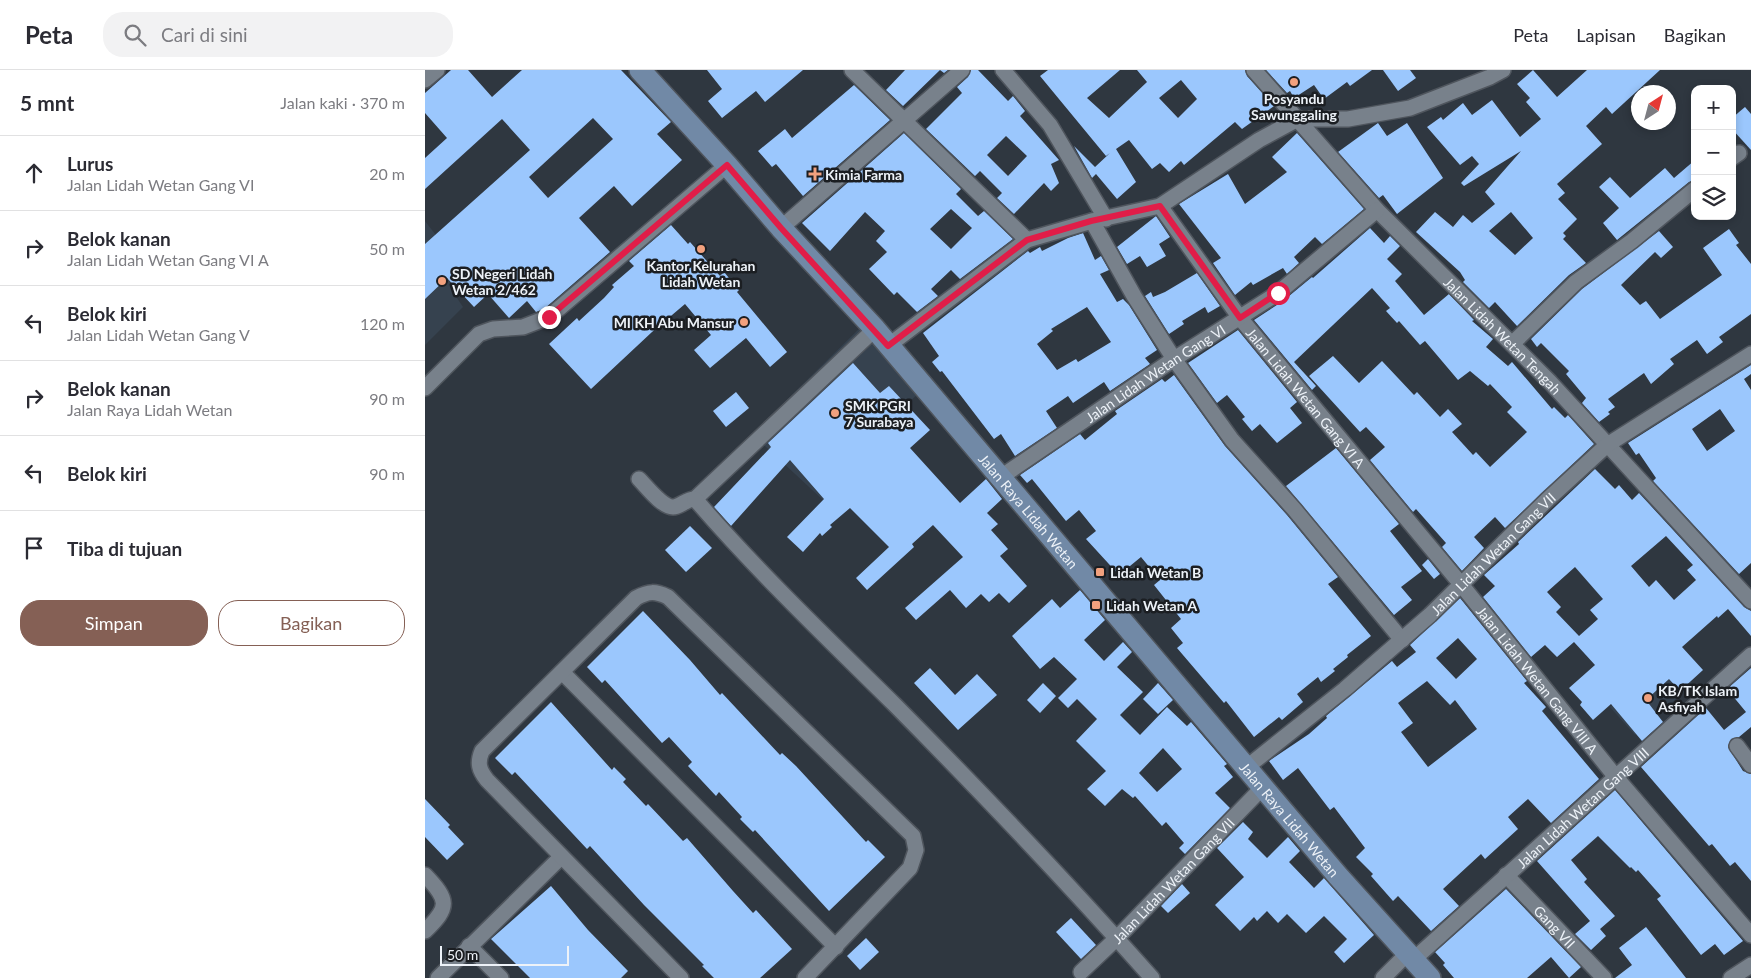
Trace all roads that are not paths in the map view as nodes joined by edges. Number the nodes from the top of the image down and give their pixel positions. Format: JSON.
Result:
{"nodes":[{"id":1,"x":437,"y":70,"type":"edge"},
{"id":2,"x":640,"y":70,"type":"edge"},
{"id":3,"x":852,"y":70,"type":"edge"},
{"id":4,"x":962,"y":70,"type":"edge"},
{"id":5,"x":1003,"y":70,"type":"edge"},
{"id":6,"x":1254,"y":70,"type":"edge"},
{"id":7,"x":1503,"y":70,"type":"edge"},
{"id":8,"x":425,"y":80,"type":"edge"},
{"id":9,"x":904,"y":119,"type":"junction"},
{"id":10,"x":1298,"y":119,"type":"junction"},
{"id":11,"x":727,"y":165,"type":"junction"},
{"id":12,"x":1691,"y":192,"type":"edge"},
{"id":13,"x":1160,"y":206,"type":"junction"},
{"id":14,"x":1377,"y":210,"type":"junction"},
{"id":15,"x":1099,"y":220,"type":"junction"},
{"id":16,"x":781,"y":228,"type":"junction"},
{"id":17,"x":1027,"y":240,"type":"junction"},
{"id":18,"x":1240,"y":318,"type":"junction"},
{"id":19,"x":875,"y":329,"type":"junction"},
{"id":20,"x":1512,"y":344,"type":"junction"},
{"id":21,"x":888,"y":346,"type":"junction"},
{"id":22,"x":1751,"y":354,"type":"edge"},
{"id":23,"x":1173,"y":359,"type":"junction"},
{"id":24,"x":425,"y":388,"type":"edge"},
{"id":25,"x":1607,"y":445,"type":"junction"},
{"id":26,"x":1001,"y":477,"type":"junction"},
{"id":27,"x":639,"y":479,"type":"dead end"},
{"id":28,"x":695,"y":499,"type":"junction"},
{"id":29,"x":1460,"y":583,"type":"junction"},
{"id":30,"x":1751,"y":601,"type":"edge"},
{"id":31,"x":1402,"y":640,"type":"junction"},
{"id":32,"x":1751,"y":655,"type":"edge"},
{"id":33,"x":562,"y":672,"type":"junction"},
{"id":34,"x":1737,"y":746,"type":"dead end"},
{"id":35,"x":1751,"y":765,"type":"edge"},
{"id":36,"x":1247,"y":768,"type":"junction"},
{"id":37,"x":1615,"y":776,"type":"junction"},
{"id":38,"x":1264,"y":786,"type":"junction"},
{"id":39,"x":561,"y":857,"type":"junction"},
{"id":40,"x":425,"y":875,"type":"edge"},
{"id":41,"x":1506,"y":875,"type":"junction"},
{"id":42,"x":425,"y":931,"type":"edge"},
{"id":43,"x":1751,"y":935,"type":"edge"},
{"id":44,"x":1117,"y":938,"type":"junction"},
{"id":45,"x":469,"y":946,"type":"junction"},
{"id":46,"x":836,"y":946,"type":"junction"},
{"id":47,"x":1410,"y":957,"type":"junction"},
{"id":48,"x":1751,"y":965,"type":"edge"},
{"id":49,"x":1081,"y":972,"type":"dead end"},
{"id":50,"x":438,"y":978,"type":"edge"},
{"id":51,"x":501,"y":978,"type":"edge"},
{"id":52,"x":681,"y":978,"type":"edge"},
{"id":53,"x":805,"y":978,"type":"edge"},
{"id":54,"x":1152,"y":978,"type":"edge"},
{"id":55,"x":1383,"y":978,"type":"edge"},
{"id":56,"x":1430,"y":978,"type":"edge"},
{"id":57,"x":1604,"y":978,"type":"edge"},
{"id":58,"x":1731,"y":978,"type":"edge"}],
"edges":[{"from":1,"to":8,"type":"street"},
{"from":2,"to":11,"type":"main road","name":"Jalan Raya Lidah Wetan"},
{"from":3,"to":9,"type":"street"},
{"from":4,"to":9,"type":"street"},
{"from":5,"to":15,"type":"street"},
{"from":6,"to":10,"type":"street","name":"Jalan Lidah Wetan Tengah"},
{"from":7,"to":10,"type":"street"},
{"from":9,"to":16,"type":"street"},
{"from":9,"to":17,"type":"street"},
{"from":10,"to":13,"type":"street"},
{"from":10,"to":14,"type":"street","name":"Jalan Lidah Wetan Tengah"},
{"from":11,"to":16,"type":"main road","name":"Jalan Raya Lidah Wetan"},
{"from":11,"to":24,"type":"street"},
{"from":12,"to":20,"type":"street"},
{"from":13,"to":15,"type":"street"},
{"from":13,"to":18,"type":"street","name":"Jalan Lidah Wetan Gang VI A"},
{"from":14,"to":18,"type":"street","name":"Jalan Lidah Wetan Gang VI"},
{"from":14,"to":20,"type":"street","name":"Jalan Lidah Wetan Tengah"},
{"from":15,"to":17,"type":"street"},
{"from":15,"to":23,"type":"street"},
{"from":16,"to":19,"type":"main road","name":"Jalan Raya Lidah Wetan"},
{"from":17,"to":21,"type":"street"},
{"from":18,"to":23,"type":"street","name":"Jalan Lidah Wetan Gang VI"},
{"from":18,"to":29,"type":"street","name":"Jalan Lidah Wetan Gang VI A"},
{"from":19,"to":21,"type":"main road","name":"Jalan Raya Lidah Wetan"},
{"from":19,"to":28,"type":"street"},
{"from":20,"to":25,"type":"street","name":"Jalan Lidah Wetan Tengah"},
{"from":21,"to":26,"type":"main road","name":"Jalan Raya Lidah Wetan"},
{"from":22,"to":25,"type":"street","name":"Jalan Lidah Wetan Gang VII"},
{"from":23,"to":26,"type":"street","name":"Jalan Lidah Wetan Gang VI"},
{"from":23,"to":31,"type":"street"},
{"from":25,"to":29,"type":"street","name":"Jalan Lidah Wetan Gang VII"},
{"from":25,"to":30,"type":"street","name":"Jalan Lidah Wetan Tengah"},
{"from":26,"to":36,"type":"main road","name":"Jalan Raya Lidah Wetan"},
{"from":27,"to":28,"type":"street"},
{"from":28,"to":44,"type":"street"},
{"from":29,"to":31,"type":"street","name":"Jalan Lidah Wetan Gang VII"},
{"from":29,"to":37,"type":"street","name":"Jalan Lidah Wetan Gang VIII A"},
{"from":31,"to":36,"type":"street","name":"Jalan Lidah Wetan Gang VII"},
{"from":32,"to":37,"type":"street","name":"Jalan Lidah Wetan Gang VIII"},
{"from":33,"to":39,"type":"street"},
{"from":33,"to":46,"type":"street"},
{"from":33,"to":46,"type":"street"},
{"from":34,"to":35,"type":"street"},
{"from":36,"to":38,"type":"main road","name":"Jalan Raya Lidah Wetan"},
{"from":37,"to":41,"type":"street","name":"Jalan Lidah Wetan Gang VIII"},
{"from":37,"to":43,"type":"street","name":"Jalan Lidah Wetan Gang VIII A"},
{"from":38,"to":44,"type":"street","name":"Jalan Lidah Wetan Gang VII"},
{"from":38,"to":47,"type":"main road","name":"Jalan Raya Lidah Wetan"},
{"from":39,"to":45,"type":"street"},
{"from":39,"to":52,"type":"street"},
{"from":40,"to":42,"type":"street"},
{"from":41,"to":47,"type":"street","name":"Jalan Lidah Wetan Gang VIII"},
{"from":41,"to":57,"type":"street","name":"Gang VII"},
{"from":44,"to":49,"type":"street","name":"Jalan Lidah Wetan Gang VII"},
{"from":44,"to":54,"type":"street"},
{"from":45,"to":50,"type":"street"},
{"from":45,"to":51,"type":"street"},
{"from":46,"to":53,"type":"street"},
{"from":47,"to":55,"type":"street","name":"Jalan Lidah Wetan Gang VIII"},
{"from":47,"to":56,"type":"main road","name":"Jalan Raya Lidah Wetan"},
{"from":48,"to":58,"type":"street"}]}
